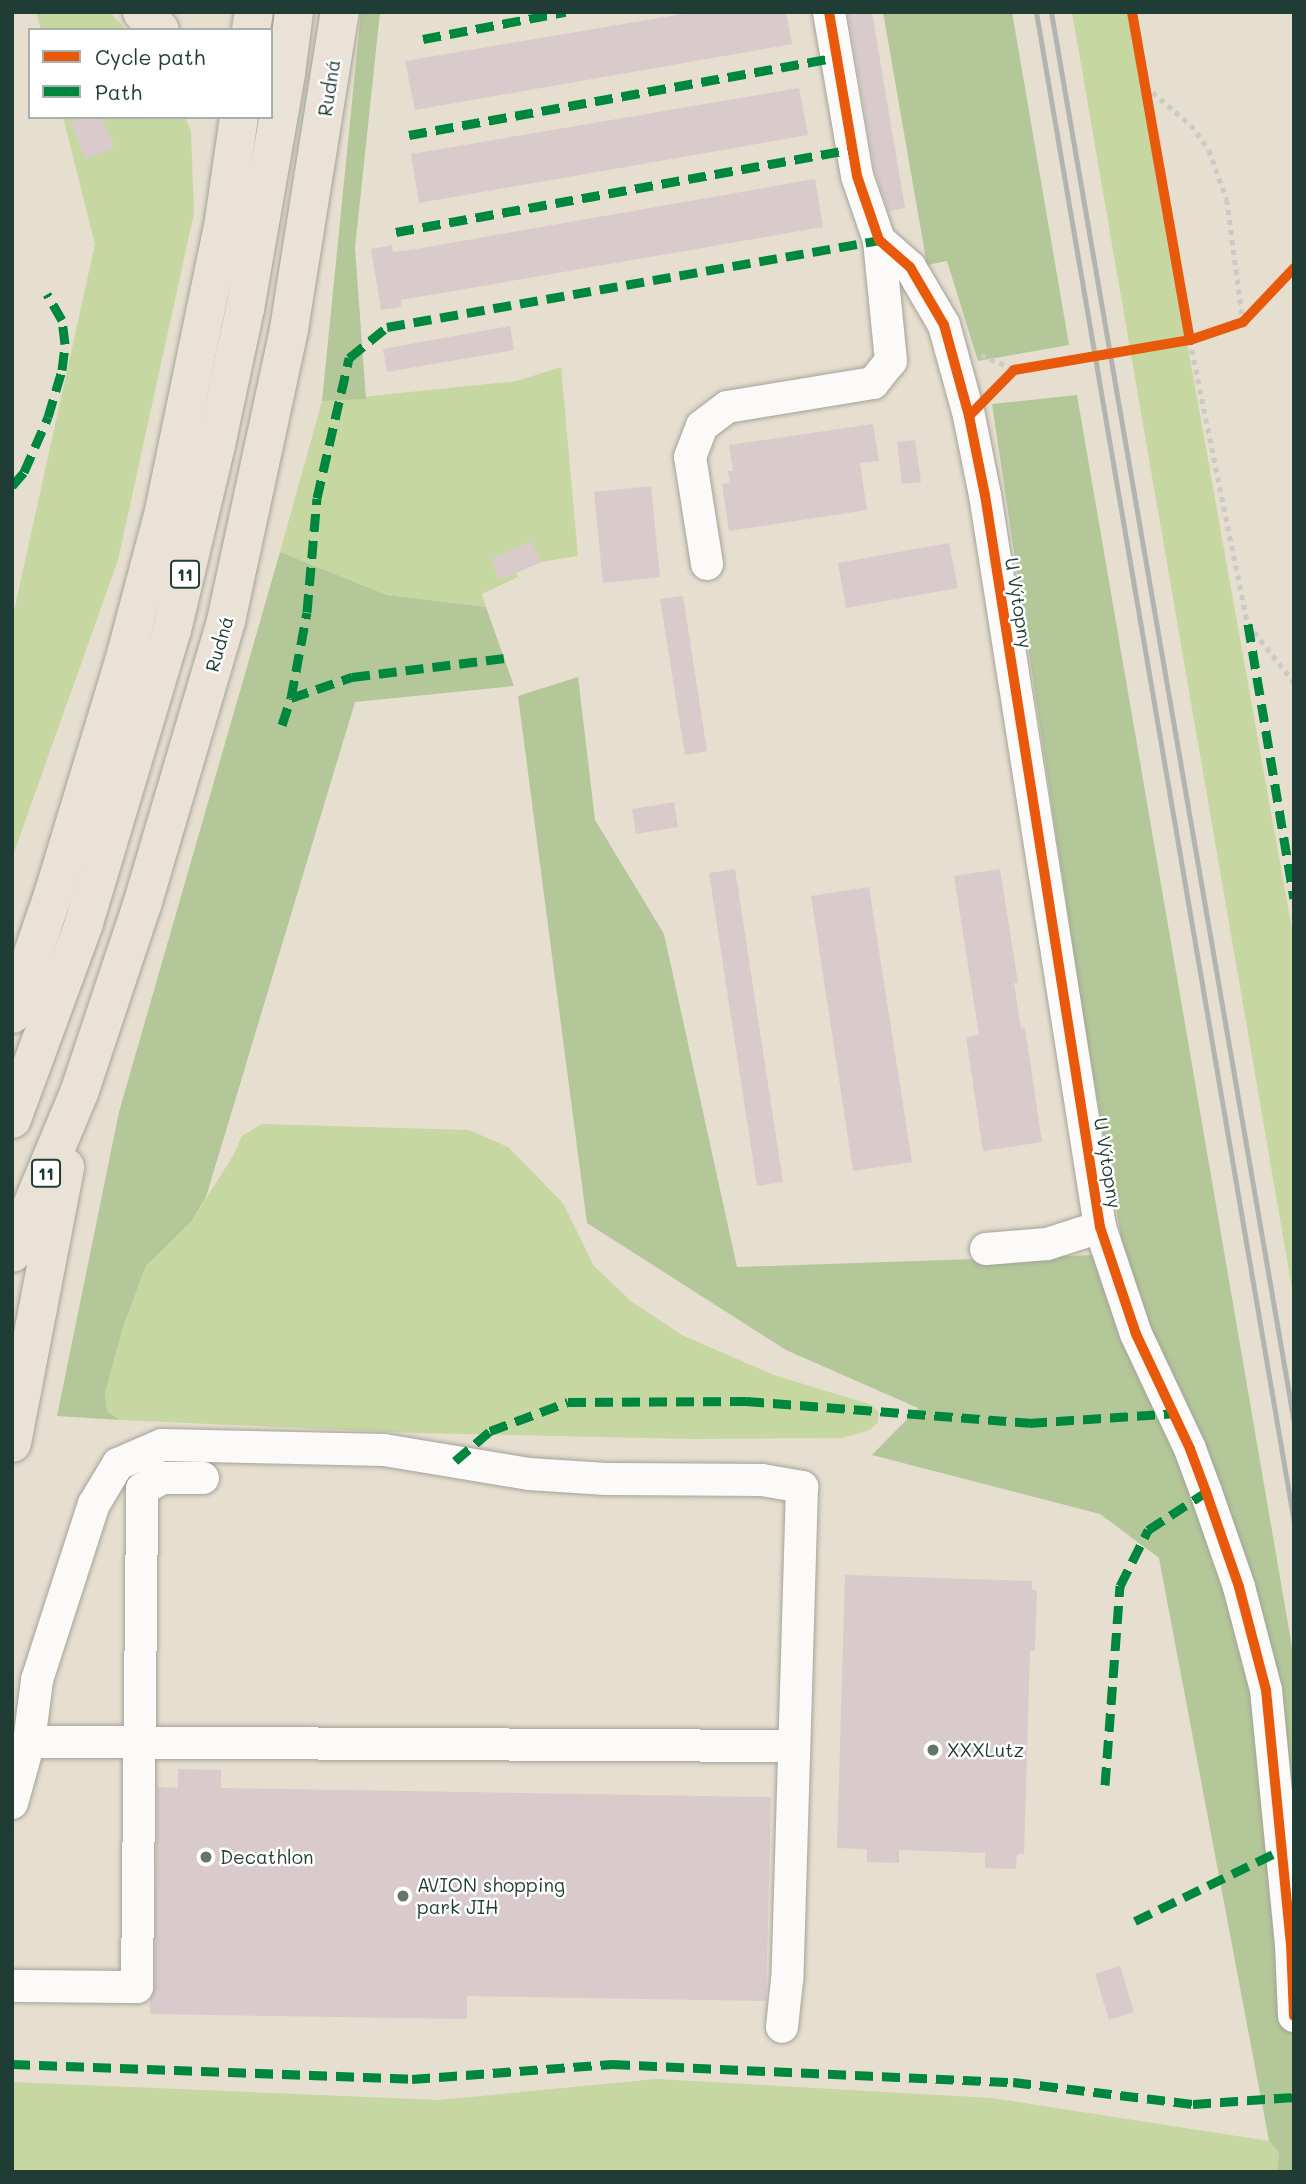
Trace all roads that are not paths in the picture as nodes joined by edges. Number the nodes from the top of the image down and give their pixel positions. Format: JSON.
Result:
{"nodes":[{"id":1,"x":142,"y":12,"type":"edge"},
{"id":2,"x":294,"y":12,"type":"edge"},
{"id":3,"x":340,"y":12,"type":"edge"},
{"id":4,"x":830,"y":12,"type":"edge"},
{"id":5,"x":158,"y":28,"type":"edge"},
{"id":6,"x":215,"y":119,"type":"edge"},
{"id":7,"x":239,"y":119,"type":"edge"},
{"id":8,"x":223,"y":227,"type":"junction"},
{"id":9,"x":879,"y":240,"type":"junction"},
{"id":10,"x":707,"y":564,"type":"dead end"},
{"id":11,"x":125,"y":659,"type":"junction"},
{"id":12,"x":12,"y":944,"type":"edge"},
{"id":13,"x":12,"y":1014,"type":"edge"},
{"id":14,"x":79,"y":1093,"type":"junction"},
{"id":15,"x":12,"y":1119,"type":"edge"},
{"id":16,"x":1100,"y":1227,"type":"junction"},
{"id":17,"x":986,"y":1249,"type":"dead end"},
{"id":18,"x":12,"y":1252,"type":"edge"},
{"id":19,"x":12,"y":1443,"type":"edge"},
{"id":20,"x":203,"y":1478,"type":"dead end"},
{"id":21,"x":29,"y":1742,"type":"junction"},
{"id":22,"x":138,"y":1742,"type":"junction"},
{"id":23,"x":794,"y":1746,"type":"junction"},
{"id":24,"x":12,"y":1803,"type":"edge"},
{"id":25,"x":15,"y":1986,"type":"dead end"},
{"id":26,"x":1294,"y":2016,"type":"edge"},
{"id":27,"x":782,"y":2027,"type":"dead end"}],
"edges":[{"from":1,"to":5,"type":"highway"},
{"from":2,"to":15,"type":"highway","number":"11"},
{"from":3,"to":14,"type":"highway","name":"Rudná","number":"11"},
{"from":4,"to":9,"type":"street","name":"U Výtopny"},
{"from":6,"to":8,"type":"highway"},
{"from":7,"to":8,"type":"highway"},
{"from":8,"to":11,"type":"highway"},
{"from":9,"to":10,"type":"street"},
{"from":9,"to":16,"type":"street","name":"U Výtopny"},
{"from":11,"to":12,"type":"highway"},
{"from":11,"to":13,"type":"highway"},
{"from":14,"to":18,"type":"highway","name":"Rudná","number":"11"},
{"from":14,"to":19,"type":"highway"},
{"from":16,"to":17,"type":"street"},
{"from":16,"to":26,"type":"street","name":"U Výtopny"},
{"from":20,"to":22,"type":"street"},
{"from":21,"to":22,"type":"street"},
{"from":21,"to":23,"type":"street"},
{"from":21,"to":24,"type":"street"},
{"from":22,"to":23,"type":"street"},
{"from":22,"to":25,"type":"street"},
{"from":23,"to":27,"type":"street"}]}
